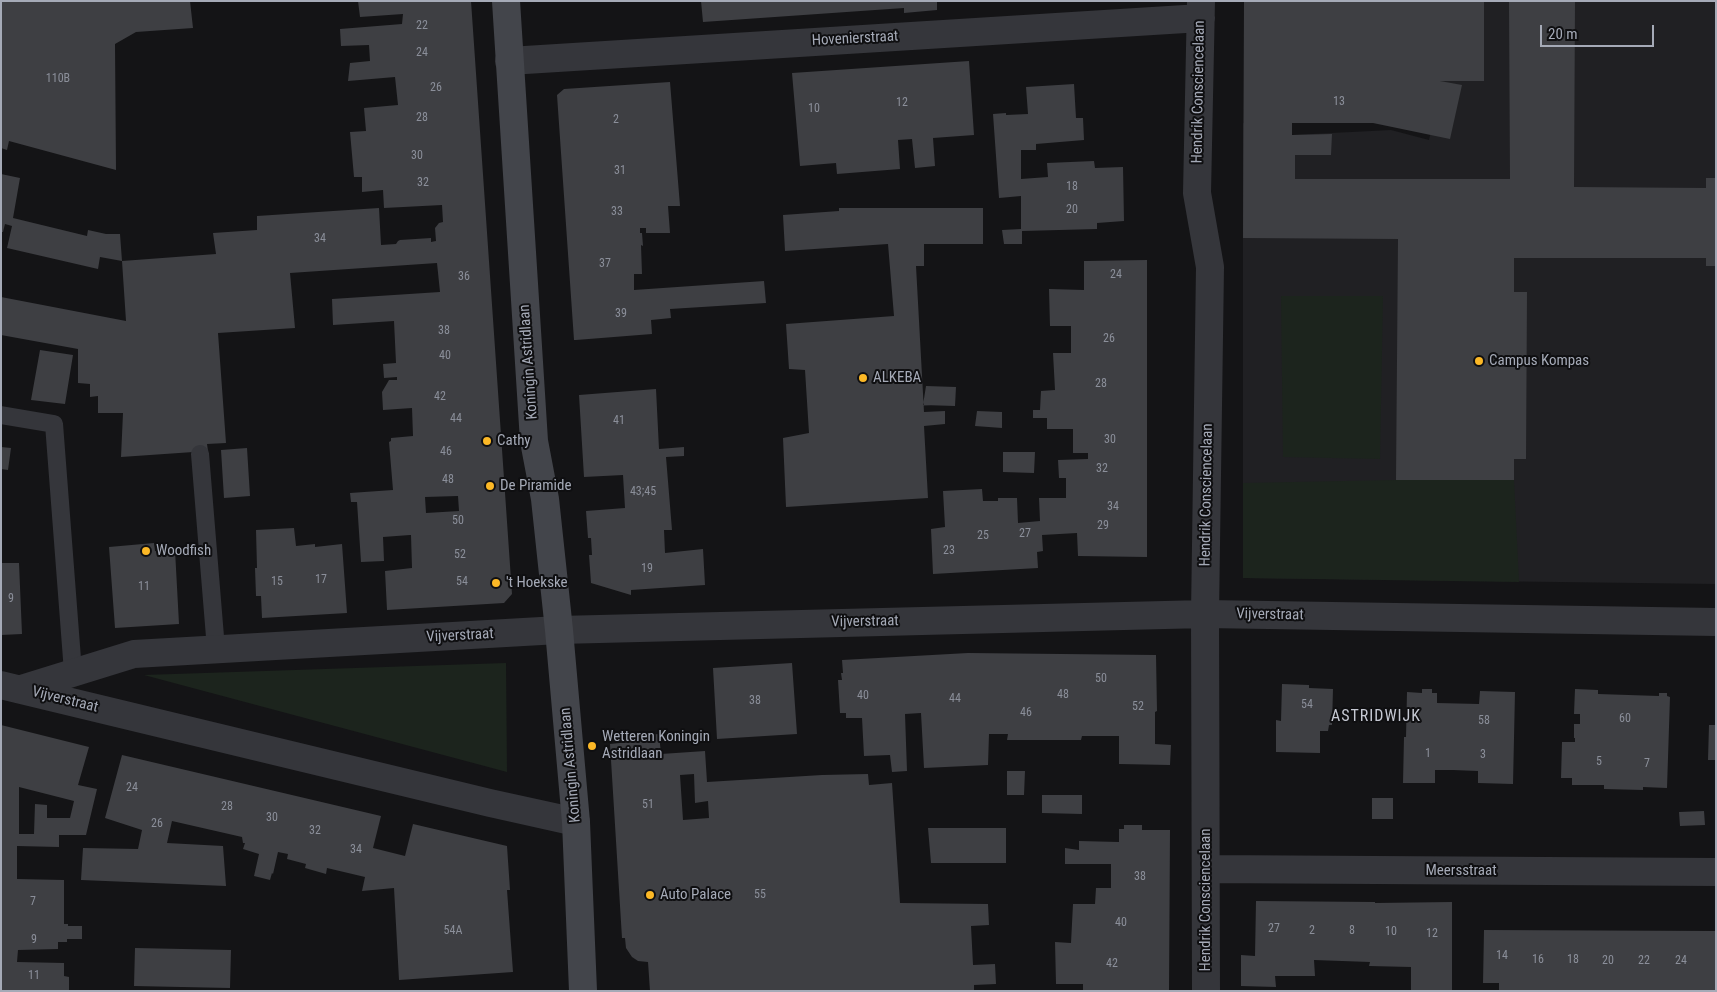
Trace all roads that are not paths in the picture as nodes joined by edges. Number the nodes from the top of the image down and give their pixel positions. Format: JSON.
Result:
{"nodes":[{"id":1,"x":506,"y":1,"type":"edge"},
{"id":2,"x":1201,"y":10,"type":"edge"},
{"id":3,"x":509,"y":61,"type":"junction"},
{"id":4,"x":1,"y":415,"type":"edge"},
{"id":5,"x":200,"y":454,"type":"dead end"},
{"id":6,"x":1206,"y":614,"type":"junction"},
{"id":7,"x":1716,"y":622,"type":"edge"},
{"id":8,"x":559,"y":630,"type":"junction"},
{"id":9,"x":216,"y":649,"type":"junction"},
{"id":10,"x":73,"y":672,"type":"junction"},
{"id":11,"x":11,"y":687,"type":"edge"},
{"id":12,"x":576,"y":822,"type":"junction"},
{"id":13,"x":1206,"y":869,"type":"junction"},
{"id":14,"x":1716,"y":872,"type":"edge"},
{"id":15,"x":583,"y":991,"type":"edge"},
{"id":16,"x":1206,"y":991,"type":"edge"}],
"edges":[{"from":1,"to":3,"type":"main road","name":"Koningin Astridlaan"},
{"from":2,"to":3,"type":"street","name":"Hovenierstraat"},
{"from":2,"to":6,"type":"street","name":"Hendrik Consciencelaan"},
{"from":3,"to":8,"type":"main road","name":"Koningin Astridlaan"},
{"from":4,"to":10,"type":"lane"},
{"from":5,"to":9,"type":"lane"},
{"from":6,"to":7,"type":"street","name":"Vijverstraat"},
{"from":6,"to":8,"type":"street","name":"Vijverstraat"},
{"from":6,"to":13,"type":"street","name":"Hendrik Consciencelaan"},
{"from":8,"to":9,"type":"street","name":"Vijverstraat"},
{"from":8,"to":12,"type":"main road","name":"Koningin Astridlaan"},
{"from":9,"to":10,"type":"street","name":"Vijverstraat"},
{"from":10,"to":11,"type":"street","name":"Vijverstraat"},
{"from":11,"to":12,"type":"street","name":"Vijverstraat"},
{"from":12,"to":15,"type":"main road","name":"Koningin Astridlaan"},
{"from":13,"to":14,"type":"street","name":"Meersstraat"},
{"from":13,"to":16,"type":"street","name":"Hendrik Consciencelaan"}]}
